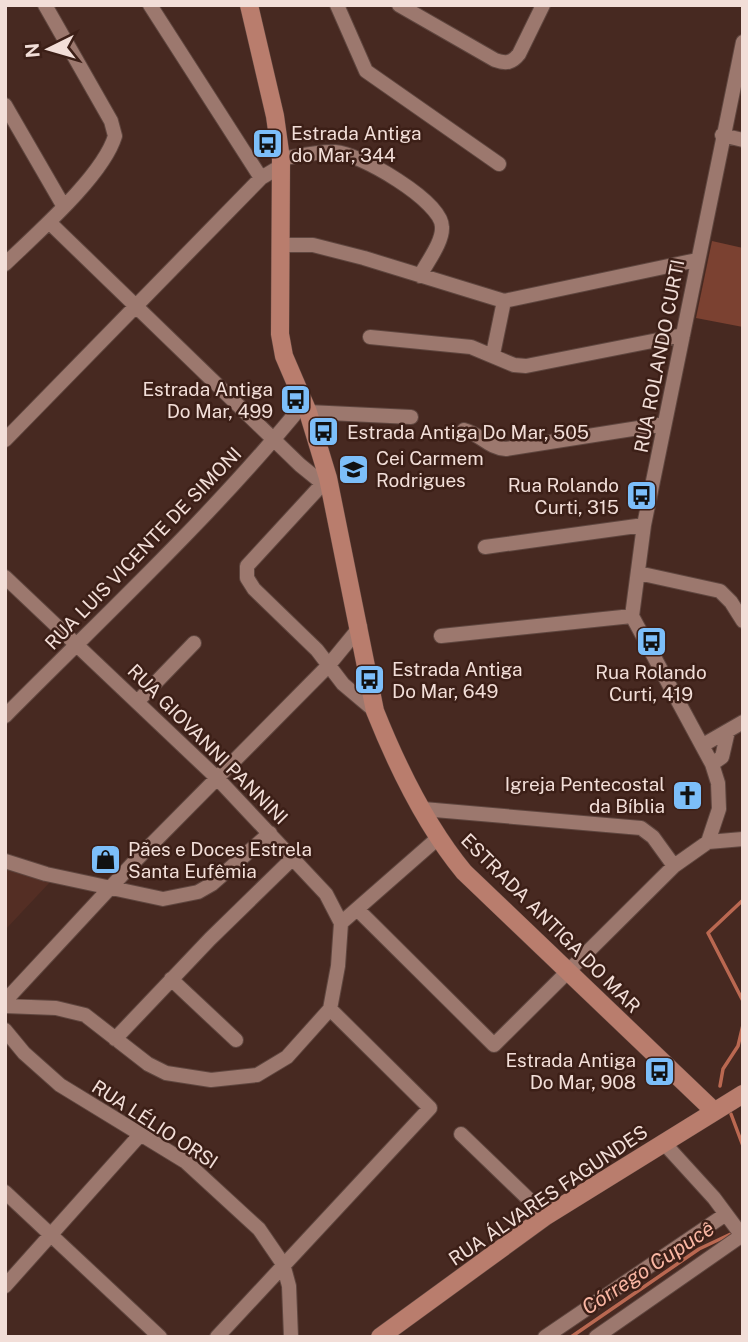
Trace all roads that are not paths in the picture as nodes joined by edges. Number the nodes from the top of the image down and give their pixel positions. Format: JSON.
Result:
{"nodes":[{"id":1,"x":45,"y":5,"type":"edge"},
{"id":2,"x":150,"y":5,"type":"edge"},
{"id":3,"x":249,"y":5,"type":"edge"},
{"id":4,"x":337,"y":5,"type":"edge"},
{"id":5,"x":399,"y":5,"type":"edge"},
{"id":6,"x":542,"y":5,"type":"edge"},
{"id":7,"x":743,"y":43,"type":"edge"},
{"id":8,"x":5,"y":105,"type":"edge"},
{"id":9,"x":722,"y":135,"type":"junction"},
{"id":10,"x":743,"y":140,"type":"edge"},
{"id":11,"x":281,"y":162,"type":"junction"},
{"id":12,"x":499,"y":164,"type":"dead end"},
{"id":13,"x":261,"y":178,"type":"junction"},
{"id":14,"x":64,"y":207,"type":"junction"},
{"id":15,"x":50,"y":223,"type":"junction"},
{"id":16,"x":280,"y":245,"type":"junction"},
{"id":17,"x":698,"y":260,"type":"junction"},
{"id":18,"x":5,"y":264,"type":"edge"},
{"id":19,"x":420,"y":275,"type":"junction"},
{"id":20,"x":506,"y":301,"type":"junction"},
{"id":21,"x":137,"y":307,"type":"junction"},
{"id":22,"x":683,"y":335,"type":"junction"},
{"id":23,"x":370,"y":337,"type":"dead end"},
{"id":24,"x":496,"y":356,"type":"junction"},
{"id":25,"x":306,"y":407,"type":"junction"},
{"id":26,"x":411,"y":417,"type":"dead end"},
{"id":27,"x":664,"y":424,"type":"junction"},
{"id":28,"x":464,"y":430,"type":"dead end"},
{"id":29,"x":275,"y":439,"type":"junction"},
{"id":30,"x":5,"y":440,"type":"edge"},
{"id":31,"x":325,"y":480,"type":"junction"},
{"id":32,"x":644,"y":525,"type":"junction"},
{"id":33,"x":485,"y":547,"type":"dead end"},
{"id":34,"x":638,"y":573,"type":"junction"},
{"id":35,"x":5,"y":577,"type":"edge"},
{"id":36,"x":632,"y":616,"type":"junction"},
{"id":37,"x":743,"y":621,"type":"edge"},
{"id":38,"x":360,"y":627,"type":"junction"},
{"id":39,"x":441,"y":636,"type":"dead end"},
{"id":40,"x":77,"y":643,"type":"junction"},
{"id":41,"x":194,"y":643,"type":"dead end"},
{"id":42,"x":328,"y":666,"type":"junction"},
{"id":43,"x":138,"y":702,"type":"junction"},
{"id":44,"x":375,"y":711,"type":"junction"},
{"id":45,"x":5,"y":716,"type":"edge"},
{"id":46,"x":743,"y":722,"type":"edge"},
{"id":47,"x":728,"y":731,"type":"junction"},
{"id":48,"x":704,"y":745,"type":"junction"},
{"id":49,"x":712,"y":764,"type":"junction"},
{"id":50,"x":217,"y":778,"type":"junction"},
{"id":51,"x":423,"y":809,"type":"junction"},
{"id":52,"x":270,"y":833,"type":"junction"},
{"id":53,"x":438,"y":838,"type":"junction"},
{"id":54,"x":743,"y":839,"type":"edge"},
{"id":55,"x":708,"y":842,"type":"junction"},
{"id":56,"x":294,"y":857,"type":"junction"},
{"id":57,"x":5,"y":862,"type":"edge"},
{"id":58,"x":674,"y":866,"type":"junction"},
{"id":59,"x":111,"y":888,"type":"junction"},
{"id":60,"x":357,"y":909,"type":"junction"},
{"id":61,"x":341,"y":923,"type":"junction"},
{"id":62,"x":568,"y":973,"type":"junction"},
{"id":63,"x":171,"y":979,"type":"junction"},
{"id":64,"x":5,"y":1003,"type":"edge"},
{"id":65,"x":330,"y":1009,"type":"junction"},
{"id":66,"x":5,"y":1030,"type":"edge"},
{"id":67,"x":115,"y":1039,"type":"junction"},
{"id":68,"x":236,"y":1040,"type":"dead end"},
{"id":69,"x":743,"y":1094,"type":"edge"},
{"id":70,"x":715,"y":1111,"type":"junction"},
{"id":71,"x":461,"y":1134,"type":"dead end"},
{"id":72,"x":139,"y":1136,"type":"junction"},
{"id":73,"x":663,"y":1142,"type":"junction"},
{"id":74,"x":5,"y":1192,"type":"edge"},
{"id":75,"x":727,"y":1215,"type":"junction"},
{"id":76,"x":546,"y":1216,"type":"junction"},
{"id":77,"x":52,"y":1233,"type":"junction"},
{"id":78,"x":741,"y":1235,"type":"edge"},
{"id":79,"x":284,"y":1264,"type":"junction"},
{"id":80,"x":5,"y":1286,"type":"edge"},
{"id":81,"x":160,"y":1337,"type":"edge"},
{"id":82,"x":217,"y":1337,"type":"edge"},
{"id":83,"x":291,"y":1337,"type":"edge"},
{"id":84,"x":380,"y":1337,"type":"edge"},
{"id":85,"x":545,"y":1337,"type":"edge"},
{"id":86,"x":596,"y":1337,"type":"edge"}],
"edges":[{"from":1,"to":14,"type":"street"},
{"from":2,"to":13,"type":"street"},
{"from":3,"to":11,"type":"street","name":"ESTRADA ANTIGA DO MAR"},
{"from":4,"to":12,"type":"street"},
{"from":5,"to":6,"type":"street"},
{"from":7,"to":9,"type":"street","name":"RUA ROLANDO CURTI"},
{"from":8,"to":14,"type":"street"},
{"from":9,"to":10,"type":"street"},
{"from":9,"to":17,"type":"street","name":"RUA ROLANDO CURTI"},
{"from":11,"to":13,"type":"street"},
{"from":11,"to":16,"type":"street","name":"ESTRADA ANTIGA DO MAR"},
{"from":11,"to":19,"type":"street"},
{"from":13,"to":21,"type":"street"},
{"from":14,"to":15,"type":"street"},
{"from":15,"to":18,"type":"street"},
{"from":15,"to":21,"type":"street"},
{"from":16,"to":19,"type":"street"},
{"from":16,"to":25,"type":"street","name":"ESTRADA ANTIGA DO MAR"},
{"from":17,"to":20,"type":"street"},
{"from":17,"to":22,"type":"street","name":"RUA ROLANDO CURTI"},
{"from":19,"to":20,"type":"street"},
{"from":20,"to":24,"type":"street"},
{"from":21,"to":29,"type":"street"},
{"from":21,"to":30,"type":"street"},
{"from":22,"to":24,"type":"street"},
{"from":22,"to":27,"type":"street","name":"RUA ROLANDO CURTI"},
{"from":23,"to":24,"type":"street"},
{"from":25,"to":26,"type":"street"},
{"from":25,"to":29,"type":"street","name":"RUA LUIS VICENTE DE SIMONI"},
{"from":25,"to":31,"type":"street","name":"ESTRADA ANTIGA DO MAR"},
{"from":27,"to":28,"type":"street"},
{"from":27,"to":32,"type":"street","name":"RUA ROLANDO CURTI"},
{"from":29,"to":31,"type":"street"},
{"from":29,"to":40,"type":"street","name":"RUA LUIS VICENTE DE SIMONI"},
{"from":31,"to":38,"type":"street","name":"ESTRADA ANTIGA DO MAR"},
{"from":31,"to":42,"type":"street"},
{"from":32,"to":33,"type":"street"},
{"from":32,"to":34,"type":"street","name":"RUA ROLANDO CURTI"},
{"from":34,"to":36,"type":"street","name":"RUA ROLANDO CURTI"},
{"from":34,"to":37,"type":"street"},
{"from":35,"to":40,"type":"street","name":"RUA GIOVANNI PANNINI"},
{"from":36,"to":39,"type":"street"},
{"from":36,"to":48,"type":"street"},
{"from":38,"to":42,"type":"street"},
{"from":38,"to":44,"type":"street","name":"ESTRADA ANTIGA DO MAR"},
{"from":40,"to":43,"type":"street","name":"RUA GIOVANNI PANNINI"},
{"from":40,"to":45,"type":"street","name":"RUA LUIS VICENTE DE SIMONI"},
{"from":41,"to":43,"type":"street"},
{"from":42,"to":44,"type":"street"},
{"from":42,"to":50,"type":"street"},
{"from":43,"to":50,"type":"street","name":"RUA GIOVANNI PANNINI"},
{"from":44,"to":51,"type":"street","name":"ESTRADA ANTIGA DO MAR"},
{"from":46,"to":47,"type":"street"},
{"from":47,"to":48,"type":"street"},
{"from":47,"to":49,"type":"street"},
{"from":48,"to":49,"type":"street"},
{"from":49,"to":55,"type":"street"},
{"from":50,"to":52,"type":"street","name":"RUA GIOVANNI PANNINI"},
{"from":50,"to":59,"type":"street"},
{"from":51,"to":53,"type":"street","name":"ESTRADA ANTIGA DO MAR"},
{"from":51,"to":58,"type":"street"},
{"from":52,"to":56,"type":"street","name":"RUA GIOVANNI PANNINI"},
{"from":52,"to":59,"type":"street"},
{"from":53,"to":60,"type":"street"},
{"from":53,"to":62,"type":"street","name":"ESTRADA ANTIGA DO MAR"},
{"from":54,"to":55,"type":"street"},
{"from":55,"to":58,"type":"street"},
{"from":56,"to":61,"type":"street","name":"RUA GIOVANNI PANNINI"},
{"from":56,"to":63,"type":"street"},
{"from":57,"to":59,"type":"street"},
{"from":58,"to":62,"type":"street"},
{"from":59,"to":64,"type":"street"},
{"from":60,"to":61,"type":"street"},
{"from":60,"to":62,"type":"street"},
{"from":61,"to":65,"type":"street"},
{"from":62,"to":70,"type":"street","name":"ESTRADA ANTIGA DO MAR"},
{"from":63,"to":67,"type":"street"},
{"from":63,"to":68,"type":"street"},
{"from":64,"to":67,"type":"street"},
{"from":65,"to":67,"type":"street"},
{"from":65,"to":79,"type":"street"},
{"from":66,"to":72,"type":"street","name":"RUA LÉLIO ORSI"},
{"from":69,"to":70,"type":"street","name":"RUA ÁLVARES FAGUNDES"},
{"from":70,"to":73,"type":"street","name":"RUA ÁLVARES FAGUNDES"},
{"from":71,"to":76,"type":"street"},
{"from":72,"to":77,"type":"street"},
{"from":72,"to":79,"type":"street","name":"RUA LÉLIO ORSI"},
{"from":73,"to":75,"type":"street"},
{"from":73,"to":76,"type":"street","name":"RUA ÁLVARES FAGUNDES"},
{"from":74,"to":77,"type":"street"},
{"from":75,"to":78,"type":"street"},
{"from":75,"to":85,"type":"street"},
{"from":76,"to":84,"type":"street","name":"RUA ÁLVARES FAGUNDES"},
{"from":77,"to":80,"type":"street"},
{"from":77,"to":81,"type":"street"},
{"from":78,"to":86,"type":"street"},
{"from":79,"to":82,"type":"street"},
{"from":79,"to":83,"type":"street","name":"RUA LÉLIO ORSI"}]}
